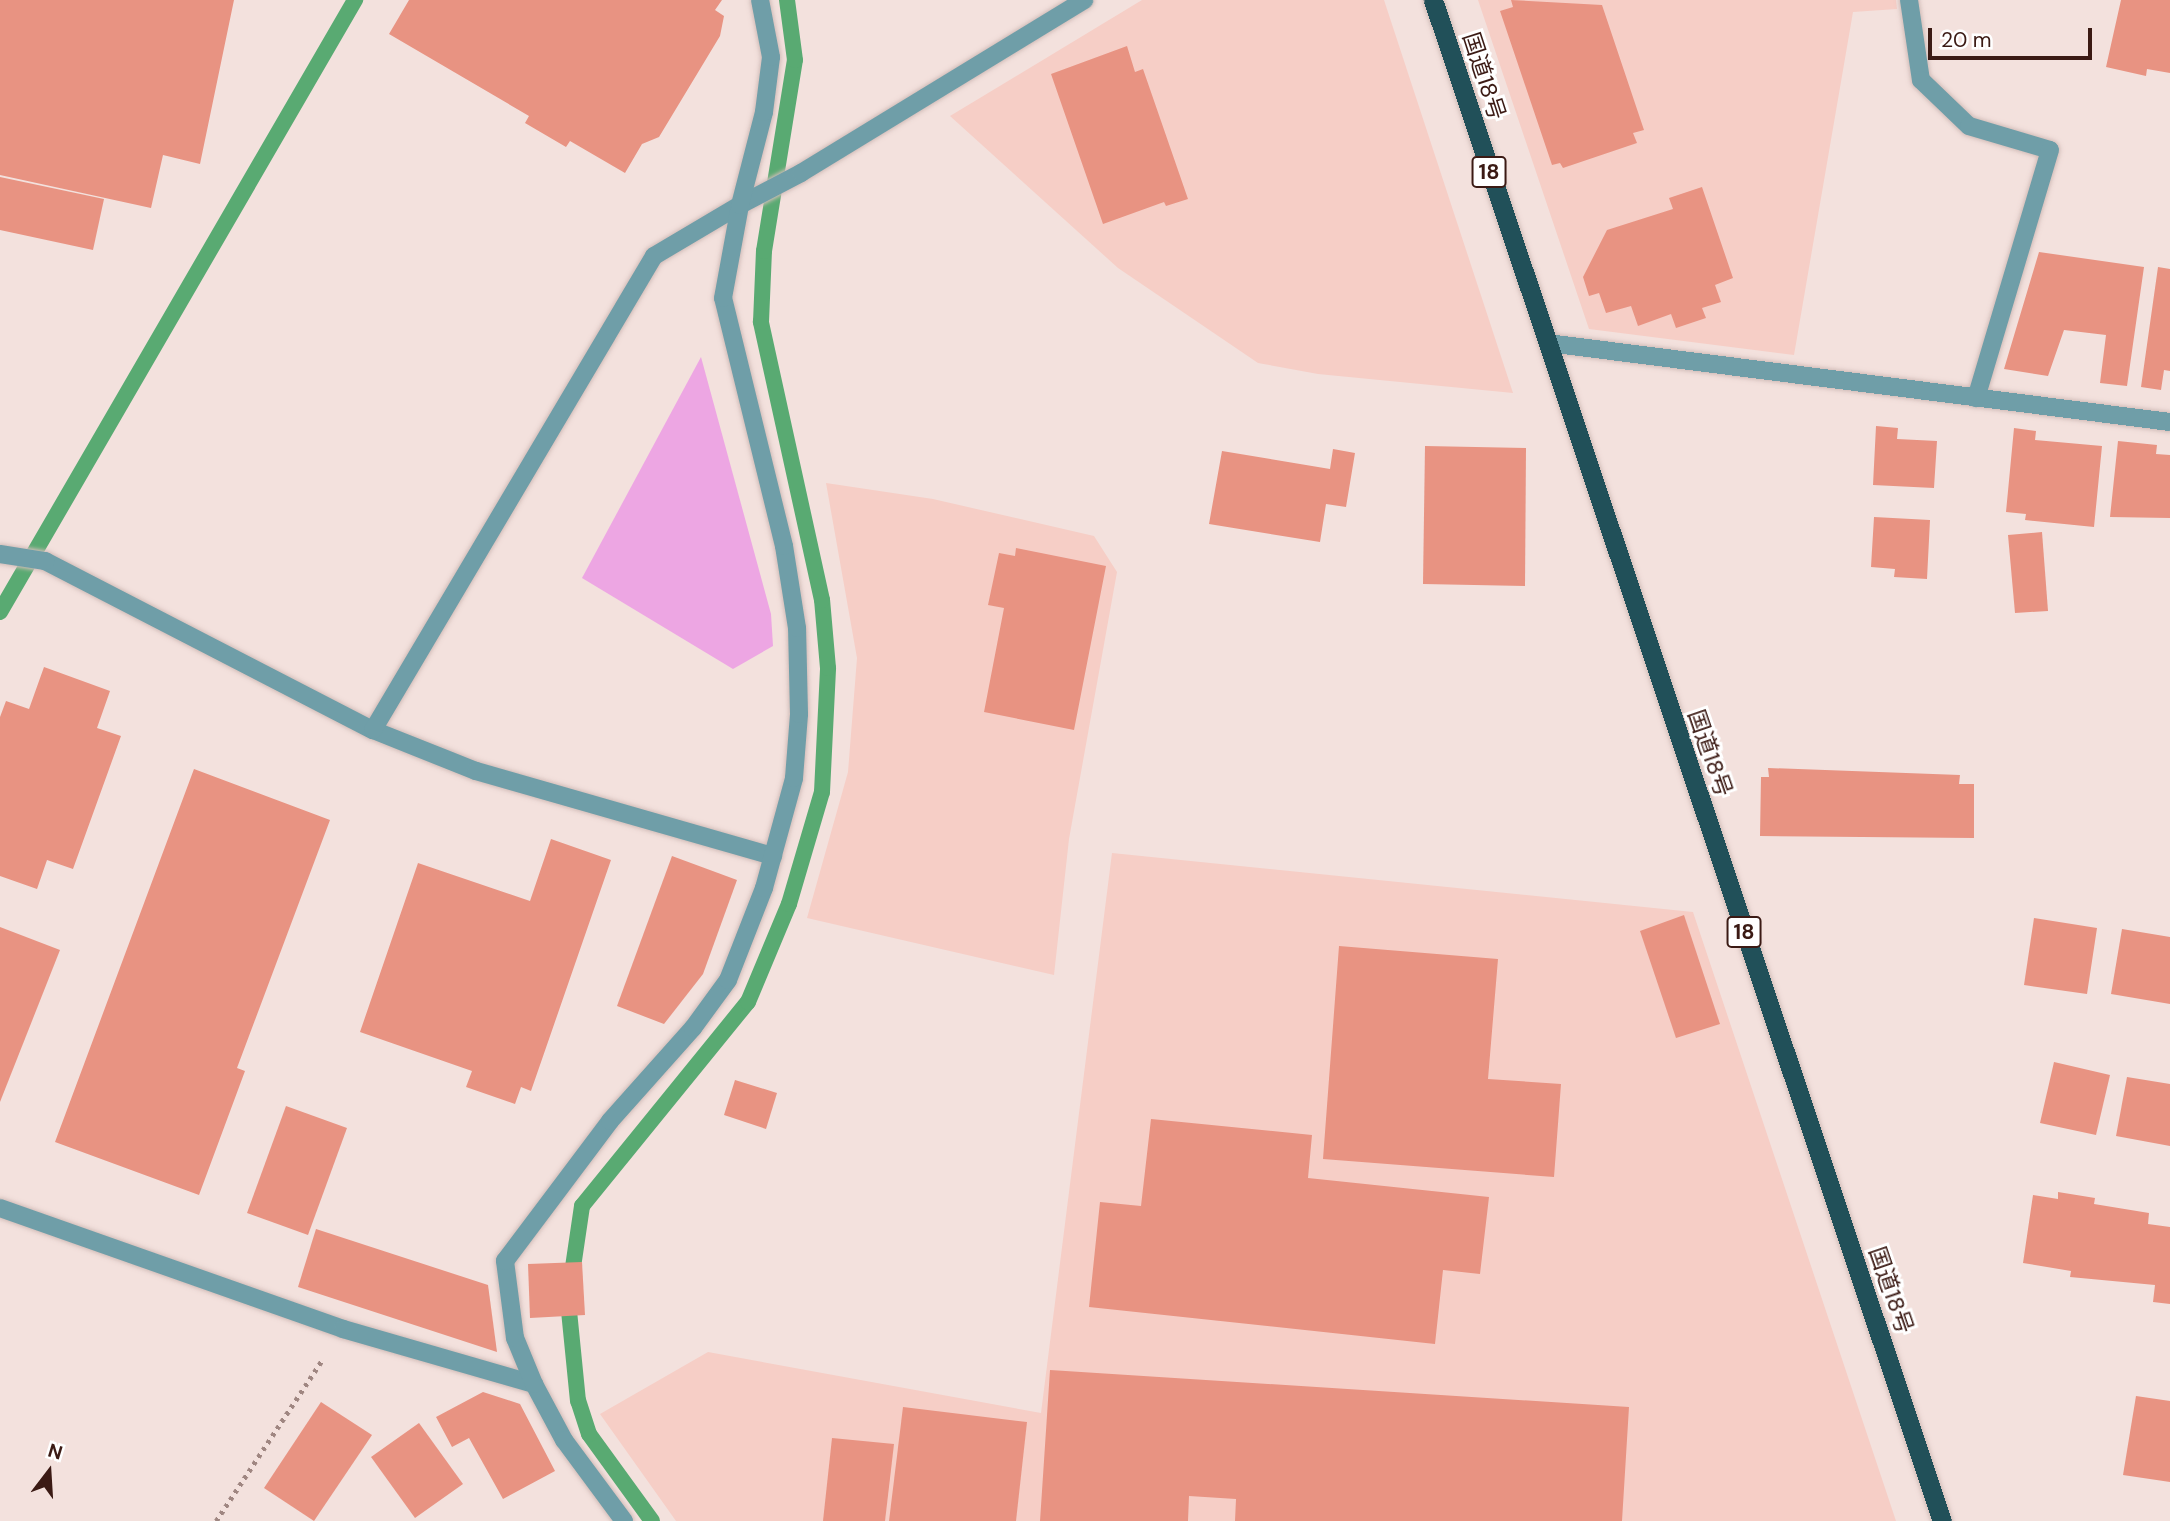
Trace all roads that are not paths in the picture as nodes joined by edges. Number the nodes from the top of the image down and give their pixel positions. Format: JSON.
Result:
{"nodes":[{"id":1,"x":760,"y":0,"type":"edge"},
{"id":2,"x":1084,"y":0,"type":"edge"},
{"id":3,"x":1433,"y":0,"type":"edge"},
{"id":4,"x":1909,"y":0,"type":"edge"},
{"id":5,"x":740,"y":205,"type":"junction"},
{"id":6,"x":1548,"y":343,"type":"junction"},
{"id":7,"x":1976,"y":398,"type":"junction"},
{"id":8,"x":2170,"y":422,"type":"edge"},
{"id":9,"x":9,"y":556,"type":"edge"},
{"id":10,"x":373,"y":730,"type":"junction"},
{"id":11,"x":773,"y":856,"type":"junction"},
{"id":12,"x":0,"y":1208,"type":"edge"},
{"id":13,"x":534,"y":1384,"type":"junction"},
{"id":14,"x":624,"y":1521,"type":"edge"},
{"id":15,"x":1942,"y":1521,"type":"edge"}],
"edges":[{"from":1,"to":5,"type":"street"},
{"from":2,"to":5,"type":"street"},
{"from":3,"to":6,"type":"highway","name":"国道18号","number":"18"},
{"from":4,"to":7,"type":"street"},
{"from":5,"to":10,"type":"street"},
{"from":5,"to":11,"type":"street"},
{"from":6,"to":7,"type":"street"},
{"from":6,"to":15,"type":"highway","name":"国道18号","number":"18"},
{"from":7,"to":8,"type":"street"},
{"from":9,"to":10,"type":"street"},
{"from":10,"to":11,"type":"street"},
{"from":11,"to":13,"type":"street"},
{"from":12,"to":13,"type":"street"},
{"from":13,"to":14,"type":"street"}]}
